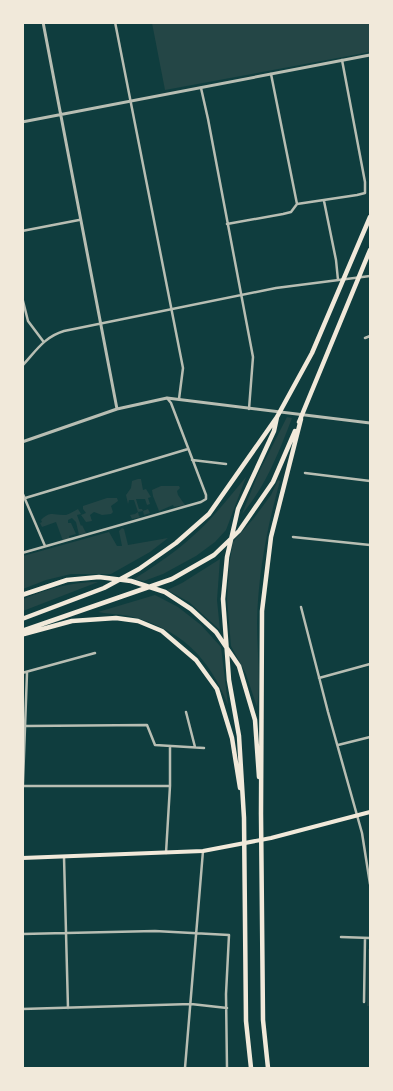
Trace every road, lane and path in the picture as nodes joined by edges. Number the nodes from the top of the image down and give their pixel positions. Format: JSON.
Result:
{"nodes":[{"id":1,"x":43,"y":22,"type":"edge"},
{"id":2,"x":115,"y":22,"type":"edge"},
{"id":3,"x":370,"y":55,"type":"edge"},
{"id":4,"x":342,"y":60,"type":"junction"},
{"id":5,"x":271,"y":74,"type":"junction"},
{"id":6,"x":201,"y":88,"type":"junction"},
{"id":7,"x":131,"y":101,"type":"junction"},
{"id":8,"x":60,"y":115,"type":"junction"},
{"id":9,"x":22,"y":122,"type":"edge"},
{"id":10,"x":324,"y":200,"type":"junction"},
{"id":11,"x":297,"y":204,"type":"junction"},
{"id":12,"x":370,"y":217,"type":"edge"},
{"id":13,"x":79,"y":220,"type":"junction"},
{"id":14,"x":228,"y":224,"type":"junction"},
{"id":15,"x":22,"y":231,"type":"edge"},
{"id":16,"x":370,"y":250,"type":"edge"},
{"id":17,"x":370,"y":276,"type":"edge"},
{"id":18,"x":338,"y":280,"type":"junction"},
{"id":19,"x":241,"y":295,"type":"junction"},
{"id":20,"x":22,"y":297,"type":"edge"},
{"id":21,"x":23,"y":303,"type":"edge"},
{"id":22,"x":171,"y":310,"type":"junction"},
{"id":23,"x":100,"y":324,"type":"junction"},
{"id":24,"x":370,"y":336,"type":"edge"},
{"id":25,"x":365,"y":338,"type":"dead end"},
{"id":26,"x":43,"y":341,"type":"junction"},
{"id":27,"x":22,"y":366,"type":"edge"},
{"id":28,"x":167,"y":398,"type":"junction"},
{"id":29,"x":179,"y":399,"type":"junction"},
{"id":30,"x":117,"y":409,"type":"junction"},
{"id":31,"x":249,"y":409,"type":"junction"},
{"id":32,"x":277,"y":417,"type":"junction"},
{"id":33,"x":301,"y":419,"type":"junction"},
{"id":34,"x":370,"y":423,"type":"edge"},
{"id":35,"x":22,"y":442,"type":"edge"},
{"id":36,"x":188,"y":449,"type":"junction"},
{"id":37,"x":192,"y":460,"type":"junction"},
{"id":38,"x":226,"y":464,"type":"dead end"},
{"id":39,"x":305,"y":473,"type":"dead end"},
{"id":40,"x":370,"y":481,"type":"edge"},
{"id":41,"x":22,"y":492,"type":"edge"},
{"id":42,"x":24,"y":498,"type":"edge"},
{"id":43,"x":294,"y":538,"type":"dead end"},
{"id":44,"x":370,"y":545,"type":"edge"},
{"id":45,"x":45,"y":546,"type":"junction"},
{"id":46,"x":22,"y":553,"type":"edge"},
{"id":47,"x":22,"y":595,"type":"edge"},
{"id":48,"x":301,"y":607,"type":"dead end"},
{"id":49,"x":22,"y":619,"type":"edge"},
{"id":50,"x":22,"y":633,"type":"edge"},
{"id":51,"x":95,"y":654,"type":"dead end"},
{"id":52,"x":370,"y":664,"type":"edge"},
{"id":53,"x":22,"y":673,"type":"edge"},
{"id":54,"x":27,"y":673,"type":"junction"},
{"id":55,"x":319,"y":678,"type":"junction"},
{"id":56,"x":186,"y":712,"type":"dead end"},
{"id":57,"x":26,"y":726,"type":"junction"},
{"id":58,"x":370,"y":737,"type":"edge"},
{"id":59,"x":337,"y":745,"type":"junction"},
{"id":60,"x":170,"y":746,"type":"junction"},
{"id":61,"x":195,"y":747,"type":"junction"},
{"id":62,"x":204,"y":748,"type":"dead end"},
{"id":63,"x":24,"y":786,"type":"junction"},
{"id":64,"x":170,"y":786,"type":"junction"},
{"id":65,"x":22,"y":809,"type":"edge"},
{"id":66,"x":370,"y":812,"type":"edge"},
{"id":67,"x":261,"y":814,"type":"junction"},
{"id":68,"x":357,"y":816,"type":"junction"},
{"id":69,"x":244,"y":818,"type":"junction"},
{"id":70,"x":203,"y":851,"type":"junction"},
{"id":71,"x":166,"y":853,"type":"junction"},
{"id":72,"x":64,"y":857,"type":"junction"},
{"id":73,"x":22,"y":858,"type":"edge"},
{"id":74,"x":370,"y":884,"type":"edge"},
{"id":75,"x":65,"y":932,"type":"junction"},
{"id":76,"x":196,"y":933,"type":"junction"},
{"id":77,"x":22,"y":934,"type":"edge"},
{"id":78,"x":341,"y":937,"type":"dead end"},
{"id":79,"x":370,"y":937,"type":"edge"},
{"id":80,"x":365,"y":938,"type":"junction"},
{"id":81,"x":364,"y":1002,"type":"dead end"},
{"id":82,"x":191,"y":1004,"type":"junction"},
{"id":83,"x":22,"y":1008,"type":"edge"},
{"id":84,"x":68,"y":1008,"type":"junction"},
{"id":85,"x":227,"y":1008,"type":"junction"},
{"id":86,"x":185,"y":1068,"type":"edge"},
{"id":87,"x":227,"y":1068,"type":"edge"},
{"id":88,"x":250,"y":1068,"type":"edge"},
{"id":89,"x":268,"y":1068,"type":"edge"}],
"edges":[{"from":1,"to":8,"type":"street"},
{"from":2,"to":7,"type":"street"},
{"from":3,"to":4,"type":"street"},
{"from":4,"to":5,"type":"street"},
{"from":4,"to":10,"type":"street"},
{"from":5,"to":6,"type":"street"},
{"from":5,"to":11,"type":"street"},
{"from":6,"to":7,"type":"street"},
{"from":6,"to":14,"type":"street"},
{"from":7,"to":8,"type":"street"},
{"from":7,"to":22,"type":"street"},
{"from":8,"to":9,"type":"street"},
{"from":8,"to":13,"type":"street"},
{"from":10,"to":11,"type":"street"},
{"from":10,"to":18,"type":"street"},
{"from":11,"to":14,"type":"street"},
{"from":12,"to":32,"type":"highway"},
{"from":13,"to":15,"type":"street"},
{"from":13,"to":23,"type":"street"},
{"from":14,"to":19,"type":"street"},
{"from":16,"to":33,"type":"highway"},
{"from":17,"to":18,"type":"street"},
{"from":18,"to":19,"type":"street"},
{"from":19,"to":22,"type":"street"},
{"from":19,"to":31,"type":"street"},
{"from":20,"to":21,"type":"street"},
{"from":21,"to":26,"type":"street"},
{"from":22,"to":23,"type":"street"},
{"from":22,"to":29,"type":"street"},
{"from":23,"to":26,"type":"street"},
{"from":23,"to":30,"type":"street"},
{"from":24,"to":25,"type":"street"},
{"from":26,"to":27,"type":"street"},
{"from":28,"to":29,"type":"street"},
{"from":28,"to":30,"type":"street"},
{"from":28,"to":36,"type":"street"},
{"from":29,"to":31,"type":"street"},
{"from":30,"to":35,"type":"street"},
{"from":31,"to":34,"type":"street"},
{"from":32,"to":49,"type":"highway"},
{"from":32,"to":69,"type":"highway"},
{"from":33,"to":50,"type":"highway"},
{"from":33,"to":67,"type":"highway"},
{"from":36,"to":37,"type":"street"},
{"from":36,"to":42,"type":"street"},
{"from":37,"to":38,"type":"street"},
{"from":37,"to":45,"type":"street"},
{"from":39,"to":40,"type":"street"},
{"from":41,"to":42,"type":"street"},
{"from":42,"to":45,"type":"street"},
{"from":43,"to":44,"type":"street"},
{"from":45,"to":46,"type":"street"},
{"from":47,"to":67,"type":"highway"},
{"from":48,"to":55,"type":"street"},
{"from":50,"to":69,"type":"highway"},
{"from":51,"to":54,"type":"street"},
{"from":52,"to":55,"type":"street"},
{"from":53,"to":54,"type":"street"},
{"from":54,"to":57,"type":"street"},
{"from":55,"to":59,"type":"street"},
{"from":56,"to":61,"type":"street"},
{"from":57,"to":60,"type":"street"},
{"from":57,"to":63,"type":"street"},
{"from":58,"to":59,"type":"street"},
{"from":59,"to":68,"type":"street"},
{"from":60,"to":61,"type":"street"},
{"from":60,"to":64,"type":"street"},
{"from":61,"to":62,"type":"street"},
{"from":63,"to":64,"type":"street"},
{"from":63,"to":65,"type":"street"},
{"from":64,"to":71,"type":"street"},
{"from":66,"to":68,"type":"main road"},
{"from":67,"to":89,"type":"highway"},
{"from":68,"to":70,"type":"main road"},
{"from":68,"to":74,"type":"street"},
{"from":69,"to":88,"type":"highway"},
{"from":70,"to":71,"type":"main road"},
{"from":70,"to":76,"type":"street"},
{"from":71,"to":72,"type":"main road"},
{"from":72,"to":73,"type":"main road"},
{"from":72,"to":75,"type":"street"},
{"from":75,"to":76,"type":"street"},
{"from":75,"to":77,"type":"street"},
{"from":75,"to":84,"type":"street"},
{"from":76,"to":82,"type":"street"},
{"from":76,"to":85,"type":"street"},
{"from":78,"to":80,"type":"street"},
{"from":79,"to":80,"type":"street"},
{"from":80,"to":81,"type":"street"},
{"from":82,"to":84,"type":"street"},
{"from":82,"to":85,"type":"street"},
{"from":82,"to":86,"type":"street"},
{"from":83,"to":84,"type":"street"},
{"from":85,"to":87,"type":"street"}]}
